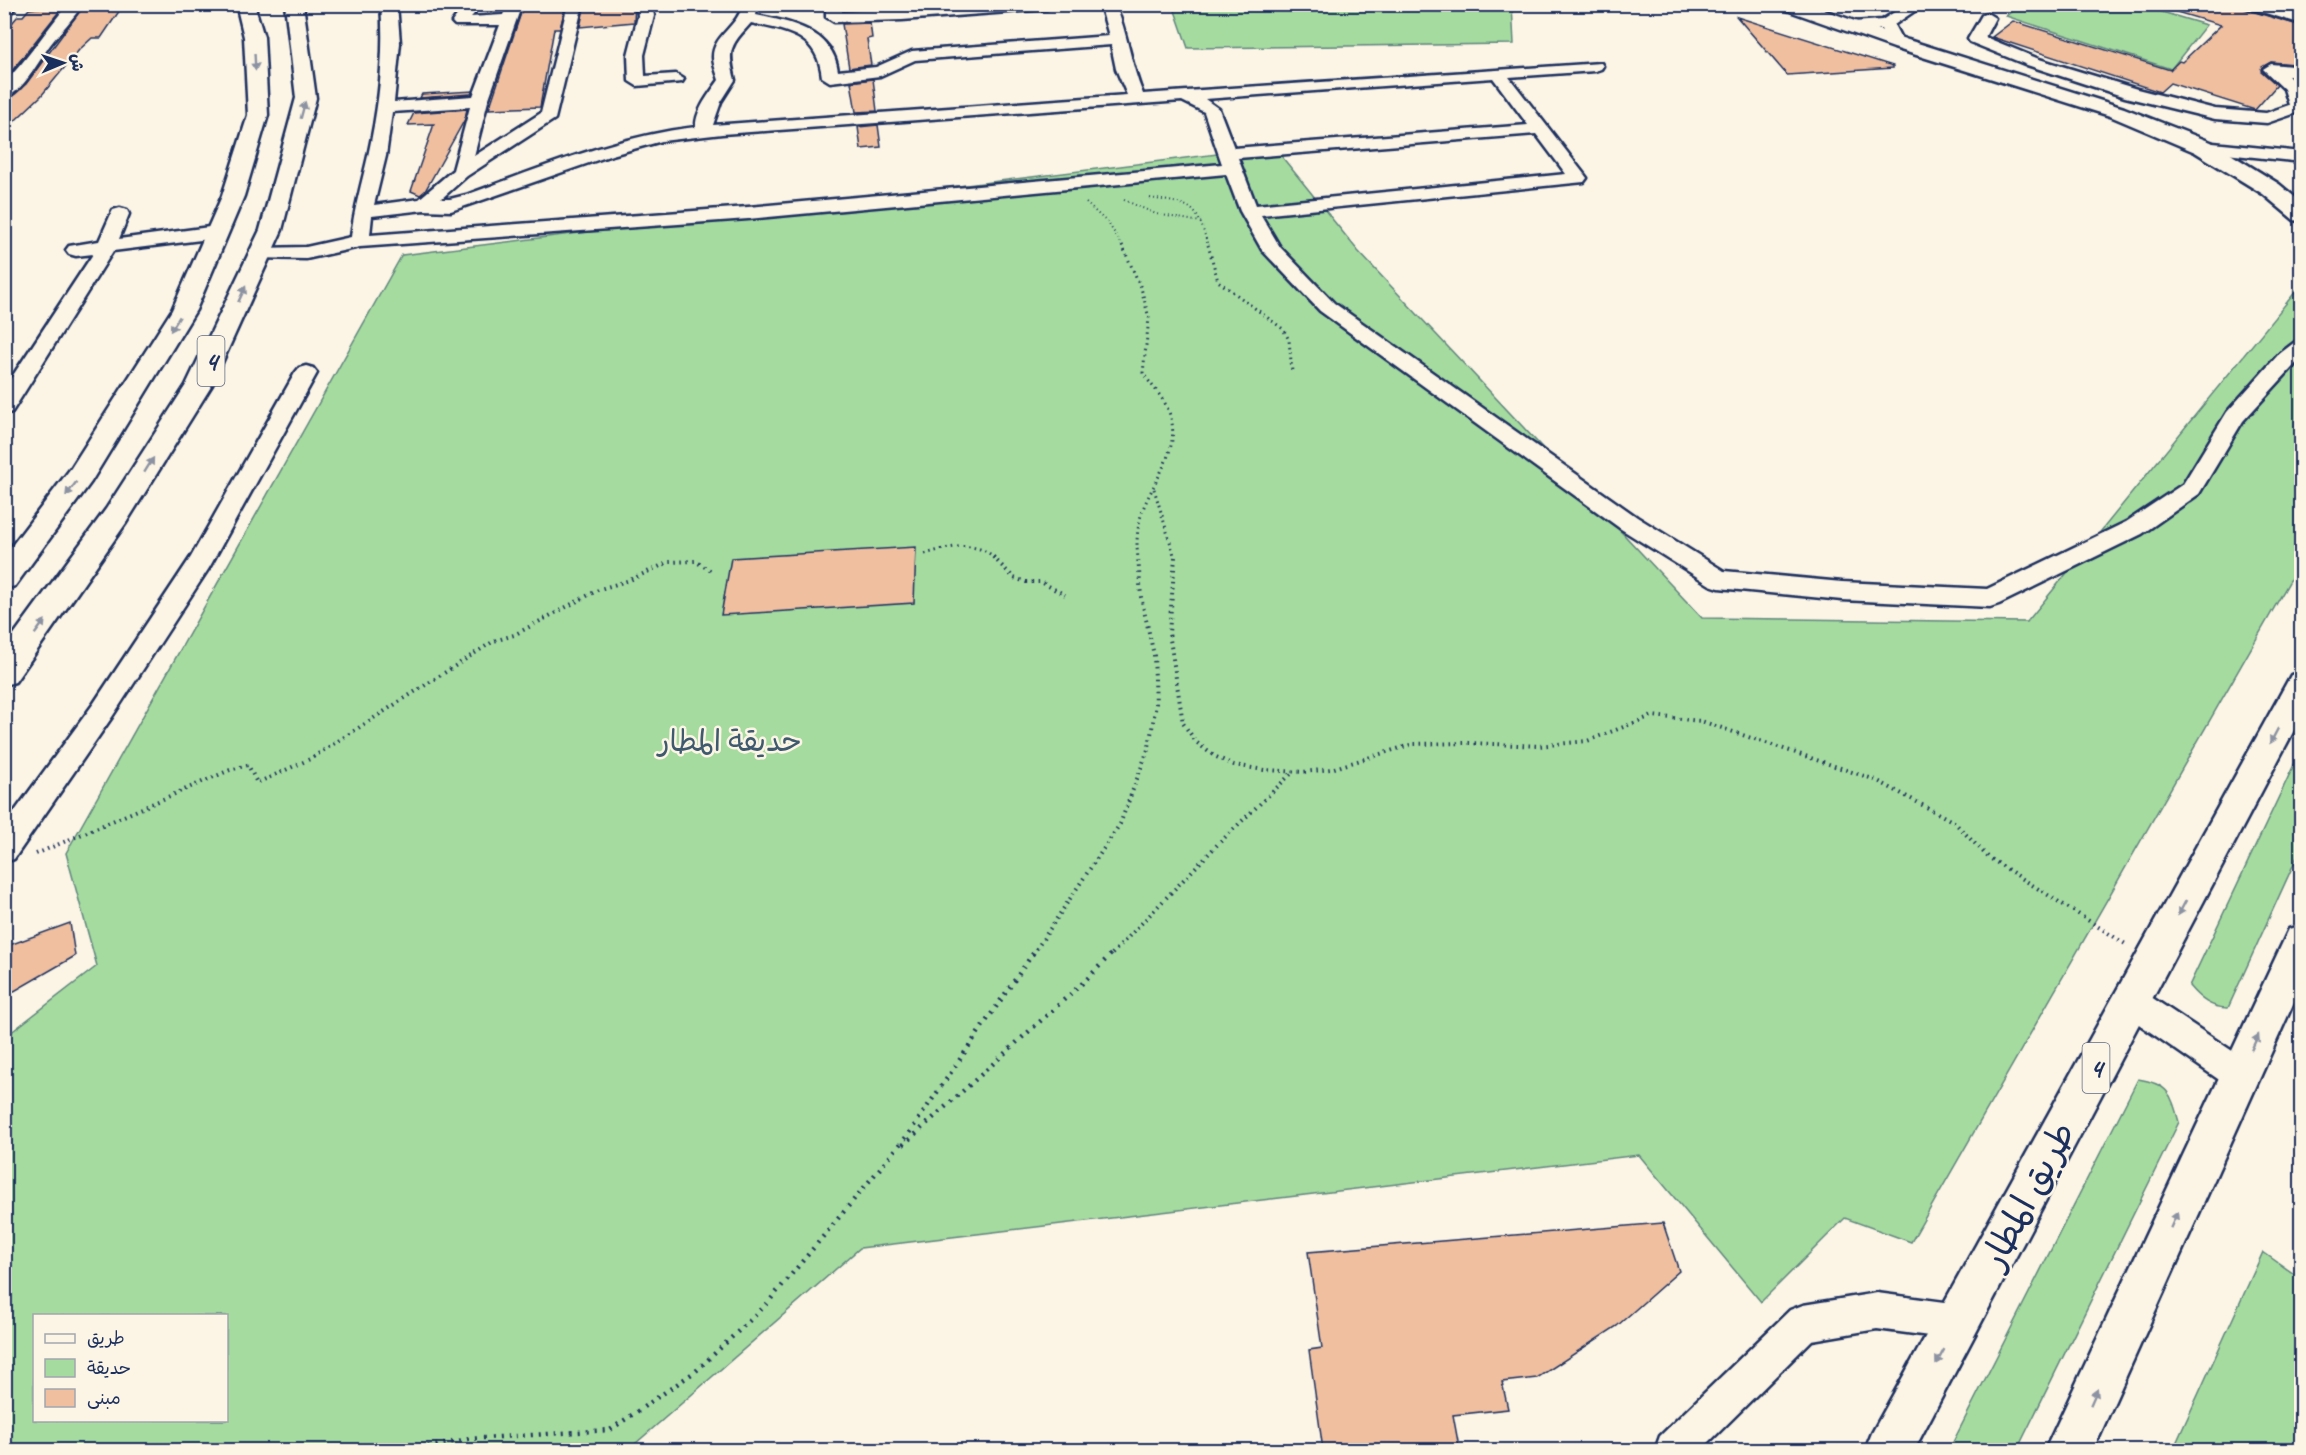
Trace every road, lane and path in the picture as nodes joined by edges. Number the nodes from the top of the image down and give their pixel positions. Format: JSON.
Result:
{"nodes":[{"id":1,"x":11,"y":4,"type":"edge"},
{"id":2,"x":76,"y":4,"type":"edge"},
{"id":3,"x":245,"y":4,"type":"edge"},
{"id":4,"x":294,"y":4,"type":"edge"},
{"id":5,"x":389,"y":4,"type":"edge"},
{"id":6,"x":465,"y":4,"type":"edge"},
{"id":7,"x":576,"y":4,"type":"edge"},
{"id":8,"x":644,"y":4,"type":"edge"},
{"id":9,"x":834,"y":4,"type":"edge"},
{"id":10,"x":1107,"y":4,"type":"edge"},
{"id":11,"x":1788,"y":4,"type":"edge"},
{"id":12,"x":1918,"y":4,"type":"edge"},
{"id":13,"x":2251,"y":4,"type":"edge"},
{"id":14,"x":1042,"y":5,"type":"edge"},
{"id":15,"x":1008,"y":6,"type":"edge"},
{"id":16,"x":903,"y":10,"type":"edge"},
{"id":17,"x":749,"y":11,"type":"edge"},
{"id":18,"x":4,"y":12,"type":"edge"},
{"id":19,"x":512,"y":12,"type":"edge"},
{"id":20,"x":1987,"y":18,"type":"dead end"},
{"id":21,"x":2301,"y":20,"type":"edge"},
{"id":22,"x":1890,"y":33,"type":"junction"},
{"id":23,"x":1118,"y":40,"type":"junction"},
{"id":24,"x":1042,"y":44,"type":"junction"},
{"id":25,"x":1595,"y":66,"type":"dead end"},
{"id":26,"x":2301,"y":72,"type":"edge"},
{"id":27,"x":1497,"y":73,"type":"junction"},
{"id":28,"x":13,"y":76,"type":"edge"},
{"id":29,"x":676,"y":79,"type":"dead end"},
{"id":30,"x":4,"y":93,"type":"edge"},
{"id":31,"x":1186,"y":96,"type":"junction"},
{"id":32,"x":1137,"y":99,"type":"junction"},
{"id":33,"x":480,"y":101,"type":"junction"},
{"id":34,"x":384,"y":108,"type":"junction"},
{"id":35,"x":1540,"y":129,"type":"junction"},
{"id":36,"x":706,"y":131,"type":"junction"},
{"id":37,"x":2204,"y":147,"type":"junction"},
{"id":38,"x":2301,"y":157,"type":"edge"},
{"id":39,"x":1230,"y":161,"type":"junction"},
{"id":40,"x":461,"y":172,"type":"junction"},
{"id":41,"x":1144,"y":197,"type":"dead end"},
{"id":42,"x":1114,"y":198,"type":"dead end"},
{"id":43,"x":1122,"y":198,"type":"dead end"},
{"id":44,"x":1130,"y":198,"type":"dead end"},
{"id":45,"x":1092,"y":200,"type":"dead end"},
{"id":46,"x":424,"y":204,"type":"junction"},
{"id":47,"x":1249,"y":211,"type":"junction"},
{"id":48,"x":363,"y":212,"type":"junction"},
{"id":49,"x":120,"y":214,"type":"dead end"},
{"id":50,"x":2301,"y":215,"type":"edge"},
{"id":51,"x":1201,"y":222,"type":"junction"},
{"id":52,"x":217,"y":232,"type":"junction"},
{"id":53,"x":360,"y":241,"type":"junction"},
{"id":54,"x":107,"y":246,"type":"junction"},
{"id":55,"x":76,"y":250,"type":"dead end"},
{"id":56,"x":260,"y":254,"type":"junction"},
{"id":57,"x":2301,"y":346,"type":"edge"},
{"id":58,"x":1292,"y":372,"type":"dead end"},
{"id":59,"x":306,"y":373,"type":"dead end"},
{"id":60,"x":4,"y":407,"type":"edge"},
{"id":61,"x":1153,"y":488,"type":"junction"},
{"id":62,"x":925,"y":555,"type":"dead end"},
{"id":63,"x":713,"y":572,"type":"dead end"},
{"id":64,"x":4,"y":578,"type":"edge"},
{"id":65,"x":1065,"y":596,"type":"dead end"},
{"id":66,"x":4,"y":673,"type":"edge"},
{"id":67,"x":2301,"y":684,"type":"edge"},
{"id":68,"x":1292,"y":772,"type":"junction"},
{"id":69,"x":15,"y":854,"type":"edge"},
{"id":70,"x":2301,"y":941,"type":"edge"},
{"id":71,"x":2153,"y":962,"type":"junction"},
{"id":72,"x":2131,"y":1002,"type":"junction"},
{"id":73,"x":2240,"y":1075,"type":"junction"},
{"id":74,"x":891,"y":1155,"type":"junction"},
{"id":75,"x":1959,"y":1322,"type":"junction"},
{"id":76,"x":412,"y":1450,"type":"edge"},
{"id":77,"x":1674,"y":1450,"type":"edge"},
{"id":78,"x":1889,"y":1450,"type":"edge"},
{"id":79,"x":2069,"y":1450,"type":"edge"}],
"edges":[{"from":1,"to":18,"type":"street"},
{"from":2,"to":28,"type":"street"},
{"from":3,"to":52,"type":"main road","number":"4","one_way":true},
{"from":56,"to":4,"type":"main road","number":"4","one_way":true},
{"from":5,"to":34,"type":"street"},
{"from":6,"to":19,"type":"street"},
{"from":7,"to":40,"type":"street"},
{"from":8,"to":29,"type":"street"},
{"from":9,"to":16,"type":"street"},
{"from":10,"to":23,"type":"street"},
{"from":11,"to":22,"type":"main road"},
{"from":12,"to":22,"type":"street"},
{"from":13,"to":21,"type":"street"},
{"from":14,"to":15,"type":"street"},
{"from":14,"to":24,"type":"street"},
{"from":15,"to":16,"type":"street"},
{"from":17,"to":24,"type":"street"},
{"from":17,"to":36,"type":"street"},
{"from":19,"to":33,"type":"street"},
{"from":20,"to":26,"type":"street"},
{"from":22,"to":37,"type":"main road"},
{"from":23,"to":24,"type":"street"},
{"from":23,"to":32,"type":"street"},
{"from":25,"to":27,"type":"street"},
{"from":27,"to":31,"type":"street"},
{"from":27,"to":35,"type":"street"},
{"from":28,"to":30,"type":"street"},
{"from":31,"to":32,"type":"street"},
{"from":31,"to":39,"type":"street"},
{"from":32,"to":36,"type":"street"},
{"from":33,"to":34,"type":"street"},
{"from":33,"to":40,"type":"street"},
{"from":34,"to":48,"type":"street"},
{"from":35,"to":39,"type":"street"},
{"from":35,"to":47,"type":"street"},
{"from":36,"to":46,"type":"street"},
{"from":37,"to":38,"type":"street"},
{"from":37,"to":50,"type":"main road"},
{"from":39,"to":47,"type":"street"},
{"from":39,"to":53,"type":"street"},
{"from":40,"to":46,"type":"street"},
{"from":41,"to":51,"type":"path"},
{"from":42,"to":51,"type":"path"},
{"from":43,"to":44,"type":"path"},
{"from":45,"to":61,"type":"path"},
{"from":46,"to":48,"type":"street"},
{"from":47,"to":57,"type":"street"},
{"from":48,"to":53,"type":"street"},
{"from":49,"to":54,"type":"street"},
{"from":51,"to":58,"type":"path"},
{"from":52,"to":54,"type":"street"},
{"from":52,"to":64,"type":"main road","number":"4","one_way":true},
{"from":53,"to":56,"type":"street"},
{"from":54,"to":55,"type":"street"},
{"from":54,"to":60,"type":"street"},
{"from":66,"to":56,"type":"main road","number":"4","one_way":true},
{"from":59,"to":69,"type":"street"},
{"from":61,"to":68,"type":"path"},
{"from":61,"to":74,"type":"path"},
{"from":62,"to":65,"type":"path"},
{"from":63,"to":69,"type":"path"},
{"from":67,"to":71,"type":"main road","name":"طريق المطار","number":"4","one_way":true},
{"from":68,"to":71,"type":"path"},
{"from":68,"to":74,"type":"path"},
{"from":73,"to":70,"type":"main road","one_way":true},
{"from":71,"to":72,"type":"main road","name":"طريق المطار","number":"4"},
{"from":72,"to":73,"type":"street"},
{"from":72,"to":75,"type":"main road","name":"طريق المطار","number":"4"},
{"from":79,"to":73,"type":"main road","one_way":true},
{"from":74,"to":76,"type":"path"},
{"from":75,"to":77,"type":"street"},
{"from":75,"to":78,"type":"main road","name":"طريق المطار","number":"4","one_way":true}]}
